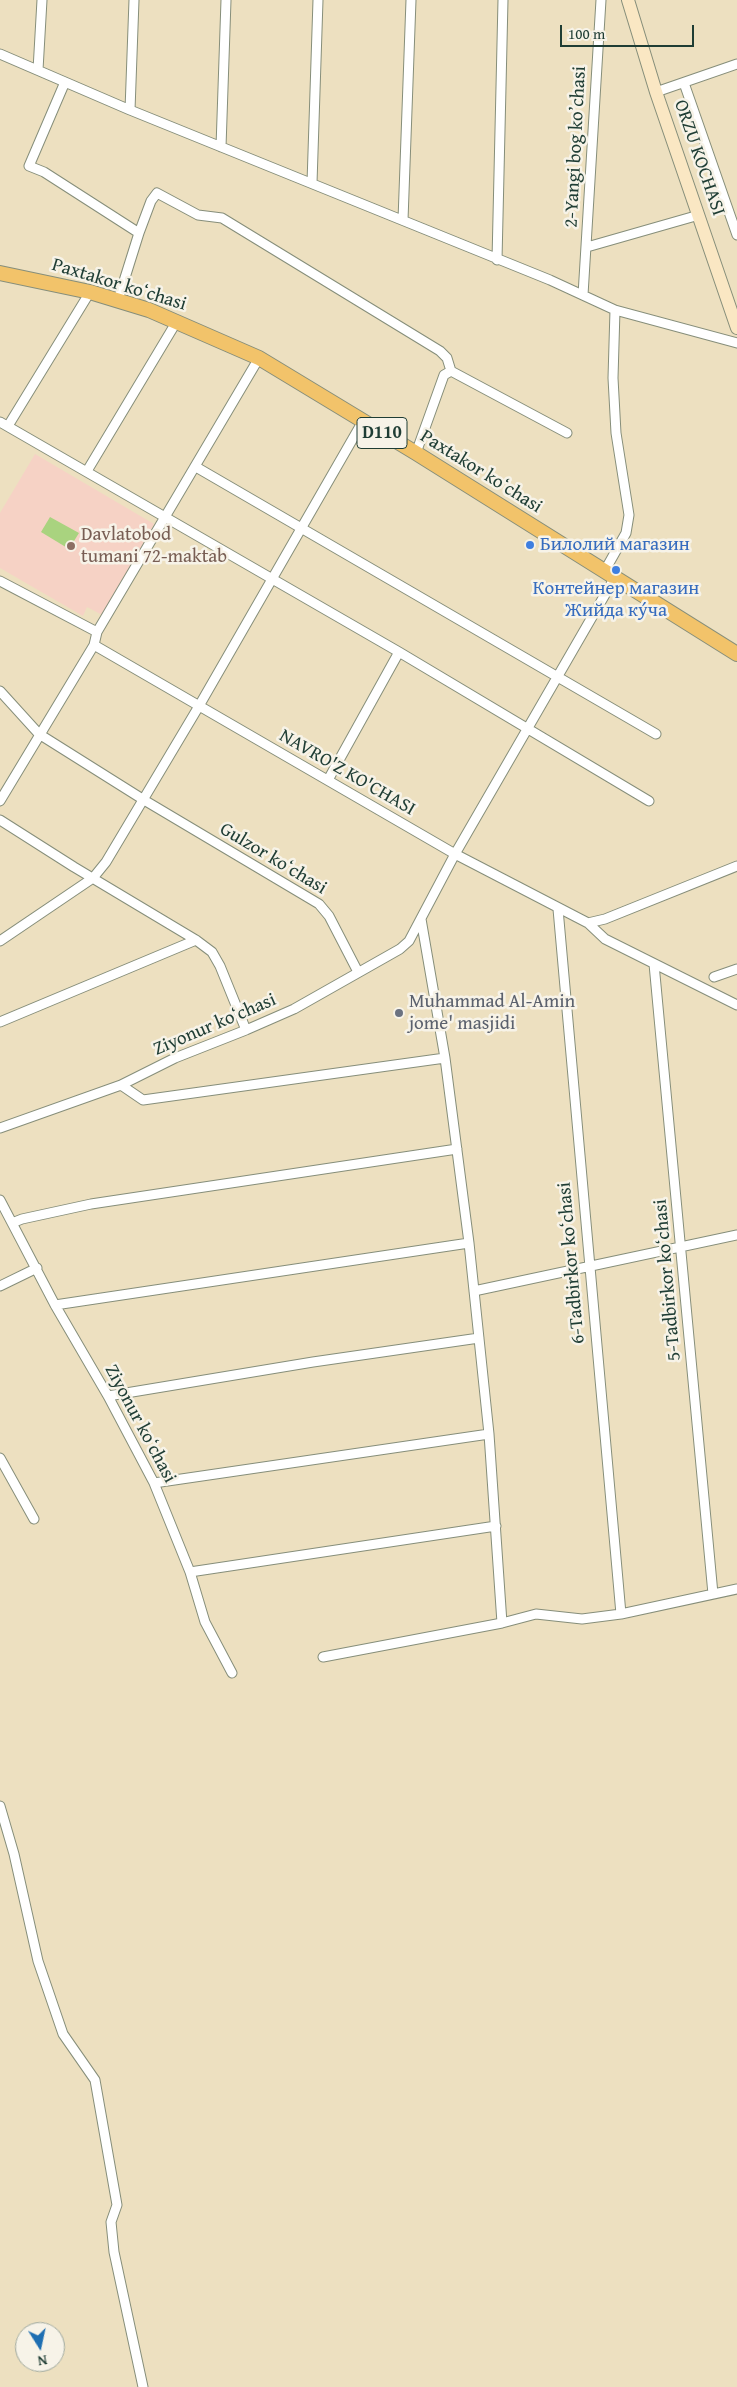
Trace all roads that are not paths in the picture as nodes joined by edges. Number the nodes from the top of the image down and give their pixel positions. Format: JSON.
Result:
{"nodes":[{"id":1,"x":42,"y":0,"type":"edge"},
{"id":2,"x":134,"y":0,"type":"edge"},
{"id":3,"x":226,"y":0,"type":"edge"},
{"id":4,"x":318,"y":0,"type":"edge"},
{"id":5,"x":411,"y":0,"type":"edge"},
{"id":6,"x":503,"y":0,"type":"edge"},
{"id":7,"x":600,"y":0,"type":"edge"},
{"id":8,"x":628,"y":0,"type":"edge"},
{"id":9,"x":0,"y":54,"type":"edge"},
{"id":10,"x":737,"y":64,"type":"edge"},
{"id":11,"x":38,"y":70,"type":"junction"},
{"id":12,"x":65,"y":82,"type":"junction"},
{"id":13,"x":684,"y":83,"type":"junction"},
{"id":14,"x":656,"y":92,"type":"junction"},
{"id":15,"x":130,"y":110,"type":"junction"},
{"id":16,"x":221,"y":147,"type":"junction"},
{"id":17,"x":312,"y":183,"type":"junction"},
{"id":18,"x":699,"y":215,"type":"junction"},
{"id":19,"x":403,"y":220,"type":"junction"},
{"id":20,"x":139,"y":233,"type":"junction"},
{"id":21,"x":737,"y":235,"type":"edge"},
{"id":22,"x":587,"y":247,"type":"junction"},
{"id":23,"x":498,"y":260,"type":"junction"},
{"id":24,"x":0,"y":273,"type":"edge"},
{"id":25,"x":90,"y":292,"type":"junction"},
{"id":26,"x":583,"y":295,"type":"junction"},
{"id":27,"x":118,"y":300,"type":"junction"},
{"id":28,"x":615,"y":310,"type":"junction"},
{"id":29,"x":177,"y":320,"type":"junction"},
{"id":30,"x":737,"y":328,"type":"edge"},
{"id":31,"x":737,"y":343,"type":"edge"},
{"id":32,"x":260,"y":358,"type":"junction"},
{"id":33,"x":451,"y":371,"type":"junction"},
{"id":34,"x":363,"y":421,"type":"junction"},
{"id":35,"x":4,"y":424,"type":"edge"},
{"id":36,"x":567,"y":433,"type":"dead end"},
{"id":37,"x":416,"y":453,"type":"junction"},
{"id":38,"x":196,"y":467,"type":"junction"},
{"id":39,"x":87,"y":471,"type":"junction"},
{"id":40,"x":166,"y":517,"type":"junction"},
{"id":41,"x":301,"y":527,"type":"junction"},
{"id":42,"x":609,"y":575,"type":"junction"},
{"id":43,"x":272,"y":580,"type":"junction"},
{"id":44,"x":0,"y":581,"type":"edge"},
{"id":45,"x":97,"y":632,"type":"junction"},
{"id":46,"x":94,"y":645,"type":"junction"},
{"id":47,"x":399,"y":652,"type":"junction"},
{"id":48,"x":737,"y":654,"type":"edge"},
{"id":49,"x":558,"y":677,"type":"junction"},
{"id":50,"x":0,"y":691,"type":"edge"},
{"id":51,"x":199,"y":706,"type":"junction"},
{"id":52,"x":528,"y":729,"type":"junction"},
{"id":53,"x":39,"y":734,"type":"junction"},
{"id":54,"x":656,"y":734,"type":"dead end"},
{"id":55,"x":328,"y":780,"type":"junction"},
{"id":56,"x":0,"y":800,"type":"edge"},
{"id":57,"x":144,"y":800,"type":"junction"},
{"id":58,"x":649,"y":800,"type":"dead end"},
{"id":59,"x":0,"y":820,"type":"edge"},
{"id":60,"x":455,"y":854,"type":"junction"},
{"id":61,"x":737,"y":866,"type":"edge"},
{"id":62,"x":93,"y":878,"type":"junction"},
{"id":63,"x":558,"y":909,"type":"junction"},
{"id":64,"x":421,"y":920,"type":"junction"},
{"id":65,"x":588,"y":923,"type":"junction"},
{"id":66,"x":196,"y":940,"type":"junction"},
{"id":67,"x":0,"y":941,"type":"edge"},
{"id":68,"x":654,"y":964,"type":"junction"},
{"id":69,"x":737,"y":969,"type":"edge"},
{"id":70,"x":358,"y":972,"type":"junction"},
{"id":71,"x":714,"y":978,"type":"dead end"},
{"id":72,"x":737,"y":1005,"type":"edge"},
{"id":73,"x":0,"y":1022,"type":"edge"},
{"id":74,"x":246,"y":1030,"type":"junction"},
{"id":75,"x":445,"y":1058,"type":"junction"},
{"id":76,"x":121,"y":1085,"type":"junction"},
{"id":77,"x":0,"y":1128,"type":"edge"},
{"id":78,"x":457,"y":1149,"type":"junction"},
{"id":79,"x":0,"y":1200,"type":"edge"},
{"id":80,"x":12,"y":1223,"type":"junction"},
{"id":81,"x":737,"y":1235,"type":"edge"},
{"id":82,"x":469,"y":1243,"type":"junction"},
{"id":83,"x":680,"y":1247,"type":"junction"},
{"id":84,"x":588,"y":1267,"type":"junction"},
{"id":85,"x":37,"y":1268,"type":"junction"},
{"id":86,"x":0,"y":1286,"type":"edge"},
{"id":87,"x":474,"y":1291,"type":"junction"},
{"id":88,"x":55,"y":1305,"type":"junction"},
{"id":89,"x":479,"y":1338,"type":"junction"},
{"id":90,"x":108,"y":1396,"type":"junction"},
{"id":91,"x":489,"y":1434,"type":"junction"},
{"id":92,"x":0,"y":1458,"type":"edge"},
{"id":93,"x":154,"y":1482,"type":"junction"},
{"id":94,"x":34,"y":1519,"type":"dead end"},
{"id":95,"x":496,"y":1526,"type":"junction"},
{"id":96,"x":190,"y":1572,"type":"junction"},
{"id":97,"x":737,"y":1588,"type":"edge"},
{"id":98,"x":713,"y":1594,"type":"junction"},
{"id":99,"x":621,"y":1614,"type":"junction"},
{"id":100,"x":502,"y":1623,"type":"junction"},
{"id":101,"x":324,"y":1656,"type":"dead end"},
{"id":102,"x":232,"y":1673,"type":"dead end"},
{"id":103,"x":0,"y":1806,"type":"edge"},
{"id":104,"x":143,"y":2387,"type":"edge"}],
"edges":[{"from":1,"to":11,"type":"street"},
{"from":2,"to":15,"type":"street"},
{"from":3,"to":16,"type":"street"},
{"from":4,"to":17,"type":"street"},
{"from":5,"to":19,"type":"street"},
{"from":6,"to":23,"type":"street"},
{"from":7,"to":22,"type":"street","name":"2-Yangi bog koʼchasi"},
{"from":8,"to":14,"type":"main road","name":"ORZU KOCHASI"},
{"from":9,"to":11,"type":"street"},
{"from":10,"to":13,"type":"street"},
{"from":11,"to":12,"type":"street"},
{"from":12,"to":15,"type":"street"},
{"from":12,"to":20,"type":"street"},
{"from":13,"to":14,"type":"street"},
{"from":13,"to":21,"type":"street"},
{"from":14,"to":18,"type":"main road","name":"ORZU KOCHASI"},
{"from":15,"to":16,"type":"street"},
{"from":16,"to":17,"type":"street"},
{"from":17,"to":19,"type":"street"},
{"from":18,"to":22,"type":"street"},
{"from":18,"to":30,"type":"main road","name":"ORZU KOCHASI"},
{"from":19,"to":23,"type":"street"},
{"from":20,"to":27,"type":"street"},
{"from":20,"to":33,"type":"street"},
{"from":22,"to":26,"type":"street","name":"2-Yangi bog koʼchasi"},
{"from":23,"to":26,"type":"street"},
{"from":24,"to":25,"type":"main road","name":"Paxtakor koʻchasi","number":"D110"},
{"from":25,"to":27,"type":"main road","name":"Paxtakor koʻchasi","number":"D110"},
{"from":25,"to":35,"type":"street"},
{"from":26,"to":28,"type":"street"},
{"from":27,"to":29,"type":"main road","name":"Paxtakor koʻchasi","number":"D110"},
{"from":28,"to":31,"type":"street"},
{"from":28,"to":42,"type":"street","name":"Ziyonur koʻchasi"},
{"from":29,"to":32,"type":"main road","name":"Paxtakor koʻchasi","number":"D110"},
{"from":29,"to":39,"type":"street"},
{"from":32,"to":34,"type":"main road","name":"Paxtakor koʻchasi","number":"D110"},
{"from":32,"to":38,"type":"street"},
{"from":33,"to":36,"type":"street"},
{"from":33,"to":37,"type":"street"},
{"from":34,"to":37,"type":"main road","name":"Paxtakor koʻchasi","number":"D110"},
{"from":34,"to":41,"type":"street"},
{"from":35,"to":39,"type":"street"},
{"from":37,"to":42,"type":"main road","name":"Paxtakor koʻchasi","number":"D110"},
{"from":38,"to":40,"type":"street"},
{"from":38,"to":41,"type":"street"},
{"from":39,"to":40,"type":"street"},
{"from":40,"to":43,"type":"street"},
{"from":40,"to":45,"type":"street"},
{"from":41,"to":43,"type":"street"},
{"from":41,"to":49,"type":"street"},
{"from":42,"to":48,"type":"main road","name":"Paxtakor koʻchasi","number":"D110"},
{"from":42,"to":49,"type":"street","name":"Ziyonur koʻchasi"},
{"from":43,"to":47,"type":"street"},
{"from":43,"to":51,"type":"street"},
{"from":44,"to":45,"type":"street"},
{"from":45,"to":46,"type":"street"},
{"from":46,"to":51,"type":"street","name":"NAVRO'Z KO'CHASI"},
{"from":46,"to":53,"type":"street"},
{"from":47,"to":52,"type":"street"},
{"from":47,"to":55,"type":"street"},
{"from":49,"to":52,"type":"street","name":"Ziyonur koʻchasi"},
{"from":49,"to":54,"type":"street"},
{"from":50,"to":53,"type":"street","name":"Gulzor koʻchasi"},
{"from":51,"to":55,"type":"street","name":"NAVRO'Z KO'CHASI"},
{"from":51,"to":57,"type":"street"},
{"from":52,"to":58,"type":"street"},
{"from":52,"to":60,"type":"street","name":"Ziyonur koʻchasi"},
{"from":53,"to":56,"type":"street"},
{"from":53,"to":57,"type":"street","name":"Gulzor koʻchasi"},
{"from":55,"to":60,"type":"street","name":"NAVRO'Z KO'CHASI"},
{"from":57,"to":62,"type":"street"},
{"from":57,"to":70,"type":"street","name":"Gulzor koʻchasi"},
{"from":59,"to":62,"type":"street"},
{"from":60,"to":63,"type":"street","name":"NAVRO'Z KO'CHASI"},
{"from":60,"to":64,"type":"street","name":"Ziyonur koʻchasi"},
{"from":61,"to":65,"type":"street"},
{"from":62,"to":66,"type":"street"},
{"from":62,"to":67,"type":"street"},
{"from":63,"to":65,"type":"street","name":"NAVRO'Z KO'CHASI"},
{"from":63,"to":84,"type":"street","name":"6-Tadbirkor koʻchasi"},
{"from":64,"to":70,"type":"street","name":"Ziyonur koʻchasi"},
{"from":64,"to":75,"type":"street"},
{"from":65,"to":68,"type":"street","name":"NAVRO'Z KO'CHASI"},
{"from":66,"to":73,"type":"street"},
{"from":66,"to":74,"type":"street"},
{"from":68,"to":72,"type":"street","name":"NAVRO'Z KO'CHASI"},
{"from":68,"to":83,"type":"street","name":"5-Tadbirkor koʻchasi"},
{"from":69,"to":71,"type":"street"},
{"from":70,"to":74,"type":"street","name":"Ziyonur koʻchasi"},
{"from":74,"to":76,"type":"street","name":"Ziyonur koʻchasi"},
{"from":75,"to":76,"type":"street"},
{"from":75,"to":78,"type":"street"},
{"from":76,"to":77,"type":"street","name":"Ziyonur koʻchasi"},
{"from":78,"to":80,"type":"street"},
{"from":78,"to":82,"type":"street"},
{"from":79,"to":80,"type":"street","name":"Ziyonur koʻchasi"},
{"from":80,"to":85,"type":"street","name":"Ziyonur koʻchasi"},
{"from":81,"to":83,"type":"street"},
{"from":82,"to":87,"type":"street"},
{"from":82,"to":88,"type":"street"},
{"from":83,"to":84,"type":"street"},
{"from":83,"to":98,"type":"street","name":"5-Tadbirkor koʻchasi"},
{"from":84,"to":87,"type":"street"},
{"from":84,"to":99,"type":"street","name":"6-Tadbirkor koʻchasi"},
{"from":85,"to":86,"type":"street"},
{"from":85,"to":88,"type":"street","name":"Ziyonur koʻchasi"},
{"from":87,"to":89,"type":"street"},
{"from":88,"to":90,"type":"street","name":"Ziyonur koʻchasi"},
{"from":89,"to":90,"type":"street"},
{"from":89,"to":91,"type":"street"},
{"from":90,"to":93,"type":"street","name":"Ziyonur koʻchasi"},
{"from":91,"to":93,"type":"street"},
{"from":91,"to":95,"type":"street"},
{"from":92,"to":94,"type":"street"},
{"from":93,"to":96,"type":"street","name":"Ziyonur koʻchasi"},
{"from":95,"to":96,"type":"street"},
{"from":95,"to":100,"type":"street"},
{"from":96,"to":102,"type":"street","name":"Ziyonur koʻchasi"},
{"from":97,"to":98,"type":"street"},
{"from":98,"to":99,"type":"street"},
{"from":99,"to":100,"type":"street"},
{"from":100,"to":101,"type":"street"},
{"from":103,"to":104,"type":"street"}]}
